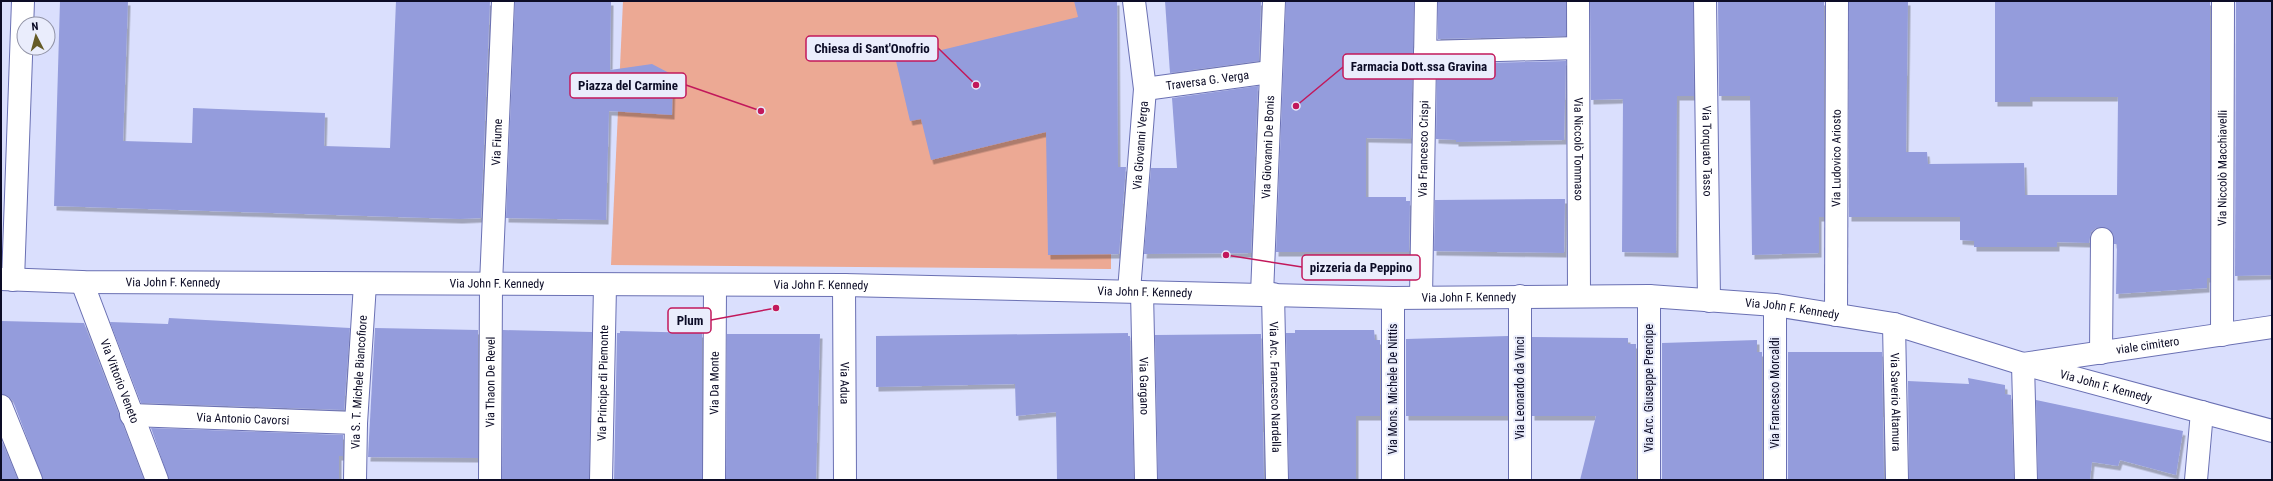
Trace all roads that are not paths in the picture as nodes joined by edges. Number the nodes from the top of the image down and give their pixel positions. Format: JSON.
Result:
{"nodes":[{"id":1,"x":23,"y":1,"type":"edge"},
{"id":2,"x":503,"y":1,"type":"edge"},
{"id":3,"x":1134,"y":1,"type":"edge"},
{"id":4,"x":1274,"y":1,"type":"edge"},
{"id":5,"x":1426,"y":1,"type":"edge"},
{"id":6,"x":1578,"y":1,"type":"edge"},
{"id":7,"x":1705,"y":1,"type":"edge"},
{"id":8,"x":1837,"y":1,"type":"edge"},
{"id":9,"x":2223,"y":1,"type":"edge"},
{"id":10,"x":1578,"y":48,"type":"junction"},
{"id":11,"x":1425,"y":52,"type":"junction"},
{"id":12,"x":1270,"y":72,"type":"junction"},
{"id":13,"x":1145,"y":89,"type":"junction"},
{"id":14,"x":2102,"y":239,"type":"dead end"},
{"id":15,"x":7,"y":279,"type":"edge"},
{"id":16,"x":82,"y":282,"type":"junction"},
{"id":17,"x":365,"y":284,"type":"junction"},
{"id":18,"x":491,"y":284,"type":"junction"},
{"id":19,"x":844,"y":285,"type":"junction"},
{"id":20,"x":605,"y":286,"type":"junction"},
{"id":21,"x":715,"y":286,"type":"junction"},
{"id":22,"x":1136,"y":291,"type":"junction"},
{"id":23,"x":1268,"y":294,"type":"junction"},
{"id":24,"x":1520,"y":296,"type":"junction"},
{"id":25,"x":1579,"y":296,"type":"junction"},
{"id":26,"x":1649,"y":296,"type":"junction"},
{"id":27,"x":1393,"y":298,"type":"junction"},
{"id":28,"x":1421,"y":298,"type":"junction"},
{"id":29,"x":1709,"y":301,"type":"junction"},
{"id":30,"x":1775,"y":305,"type":"junction"},
{"id":31,"x":1836,"y":315,"type":"junction"},
{"id":32,"x":1894,"y":324,"type":"junction"},
{"id":33,"x":2272,"y":327,"type":"edge"},
{"id":34,"x":2222,"y":335,"type":"junction"},
{"id":35,"x":2100,"y":352,"type":"junction"},
{"id":36,"x":2023,"y":364,"type":"junction"},
{"id":37,"x":1,"y":406,"type":"edge"},
{"id":38,"x":2202,"y":412,"type":"junction"},
{"id":39,"x":131,"y":415,"type":"junction"},
{"id":40,"x":356,"y":423,"type":"junction"},
{"id":41,"x":2272,"y":430,"type":"edge"},
{"id":42,"x":32,"y":480,"type":"edge"},
{"id":43,"x":156,"y":480,"type":"edge"},
{"id":44,"x":355,"y":480,"type":"edge"},
{"id":45,"x":490,"y":480,"type":"edge"},
{"id":46,"x":601,"y":480,"type":"edge"},
{"id":47,"x":714,"y":480,"type":"edge"},
{"id":48,"x":844,"y":480,"type":"edge"},
{"id":49,"x":1146,"y":480,"type":"edge"},
{"id":50,"x":1277,"y":480,"type":"edge"},
{"id":51,"x":1394,"y":480,"type":"edge"},
{"id":52,"x":1520,"y":480,"type":"edge"},
{"id":53,"x":1649,"y":480,"type":"edge"},
{"id":54,"x":1775,"y":480,"type":"edge"},
{"id":55,"x":1897,"y":480,"type":"edge"},
{"id":56,"x":2026,"y":480,"type":"edge"},
{"id":57,"x":2196,"y":480,"type":"edge"}],
"edges":[{"from":1,"to":15,"type":"street"},
{"from":2,"to":18,"type":"street","name":"Via Fiume"},
{"from":3,"to":13,"type":"street","name":"Via Giovanni Verga"},
{"from":4,"to":12,"type":"street","name":"Via Giovanni De Bonis"},
{"from":5,"to":11,"type":"street","name":"Via Francesco Crispi"},
{"from":6,"to":10,"type":"street","name":"Via Niccolò Tommaso"},
{"from":7,"to":29,"type":"street","name":"Via Torquato Tasso"},
{"from":8,"to":31,"type":"street","name":"Via Ludovico Ariosto"},
{"from":9,"to":34,"type":"street","name":"Via Niccolò Macchiavelli"},
{"from":10,"to":11,"type":"street"},
{"from":10,"to":25,"type":"street","name":"Via Niccolò Tommaso"},
{"from":11,"to":28,"type":"street","name":"Via Francesco Crispi"},
{"from":12,"to":13,"type":"street","name":"Traversa G. Verga"},
{"from":12,"to":23,"type":"street","name":"Via Giovanni De Bonis"},
{"from":13,"to":22,"type":"street","name":"Via Giovanni Verga"},
{"from":14,"to":35,"type":"street"},
{"from":15,"to":16,"type":"street","name":"Via John F. Kennedy"},
{"from":16,"to":17,"type":"street","name":"Via John F. Kennedy"},
{"from":16,"to":39,"type":"street","name":"Via Vittorio Veneto"},
{"from":17,"to":18,"type":"street","name":"Via John F. Kennedy"},
{"from":17,"to":40,"type":"street","name":"Via S. T. Michele Biancofiore"},
{"from":18,"to":20,"type":"street","name":"Via John F. Kennedy"},
{"from":18,"to":45,"type":"street","name":"Via Thaon De Revel"},
{"from":19,"to":21,"type":"street","name":"Via John F. Kennedy"},
{"from":19,"to":22,"type":"street","name":"Via John F. Kennedy"},
{"from":19,"to":48,"type":"street","name":"Via Adua"},
{"from":20,"to":21,"type":"street","name":"Via John F. Kennedy"},
{"from":20,"to":46,"type":"street","name":"Via Principe di Piemonte"},
{"from":21,"to":47,"type":"street","name":"Via Da Monte"},
{"from":22,"to":23,"type":"street","name":"Via John F. Kennedy"},
{"from":22,"to":49,"type":"street","name":"Via Gargano"},
{"from":23,"to":27,"type":"street","name":"Via John F. Kennedy"},
{"from":23,"to":50,"type":"street","name":"Via Arc. Francesco Nardella"},
{"from":24,"to":25,"type":"street","name":"Via John F. Kennedy"},
{"from":24,"to":28,"type":"street","name":"Via John F. Kennedy"},
{"from":24,"to":52,"type":"street","name":"Via Leonardo da Vinci"},
{"from":25,"to":26,"type":"street","name":"Via John F. Kennedy"},
{"from":26,"to":29,"type":"street","name":"Via John F. Kennedy"},
{"from":26,"to":53,"type":"street","name":"Via Arc. Giuseppe Prencipe"},
{"from":27,"to":28,"type":"street","name":"Via John F. Kennedy"},
{"from":27,"to":51,"type":"street","name":"Via Mons. Michele De Nittis"},
{"from":29,"to":30,"type":"street","name":"Via John F. Kennedy"},
{"from":30,"to":31,"type":"street","name":"Via John F. Kennedy"},
{"from":30,"to":54,"type":"street","name":"Via Francesco Morcaldi"},
{"from":31,"to":32,"type":"street","name":"Via John F. Kennedy"},
{"from":32,"to":36,"type":"street","name":"Via John F. Kennedy"},
{"from":32,"to":55,"type":"street","name":"Via Saverio Altamura"},
{"from":33,"to":34,"type":"street","name":"viale cimitero"},
{"from":34,"to":35,"type":"street","name":"viale cimitero"},
{"from":35,"to":36,"type":"street","name":"viale cimitero"},
{"from":36,"to":38,"type":"street","name":"Via John F. Kennedy"},
{"from":36,"to":56,"type":"street"},
{"from":37,"to":42,"type":"street"},
{"from":38,"to":41,"type":"street","name":"Via John F. Kennedy"},
{"from":38,"to":57,"type":"street"},
{"from":39,"to":40,"type":"street","name":"Via Antonio Cavorsi"},
{"from":39,"to":43,"type":"street","name":"Via Vittorio Veneto"},
{"from":40,"to":44,"type":"street","name":"Via S. T. Michele Biancofiore"}]}
